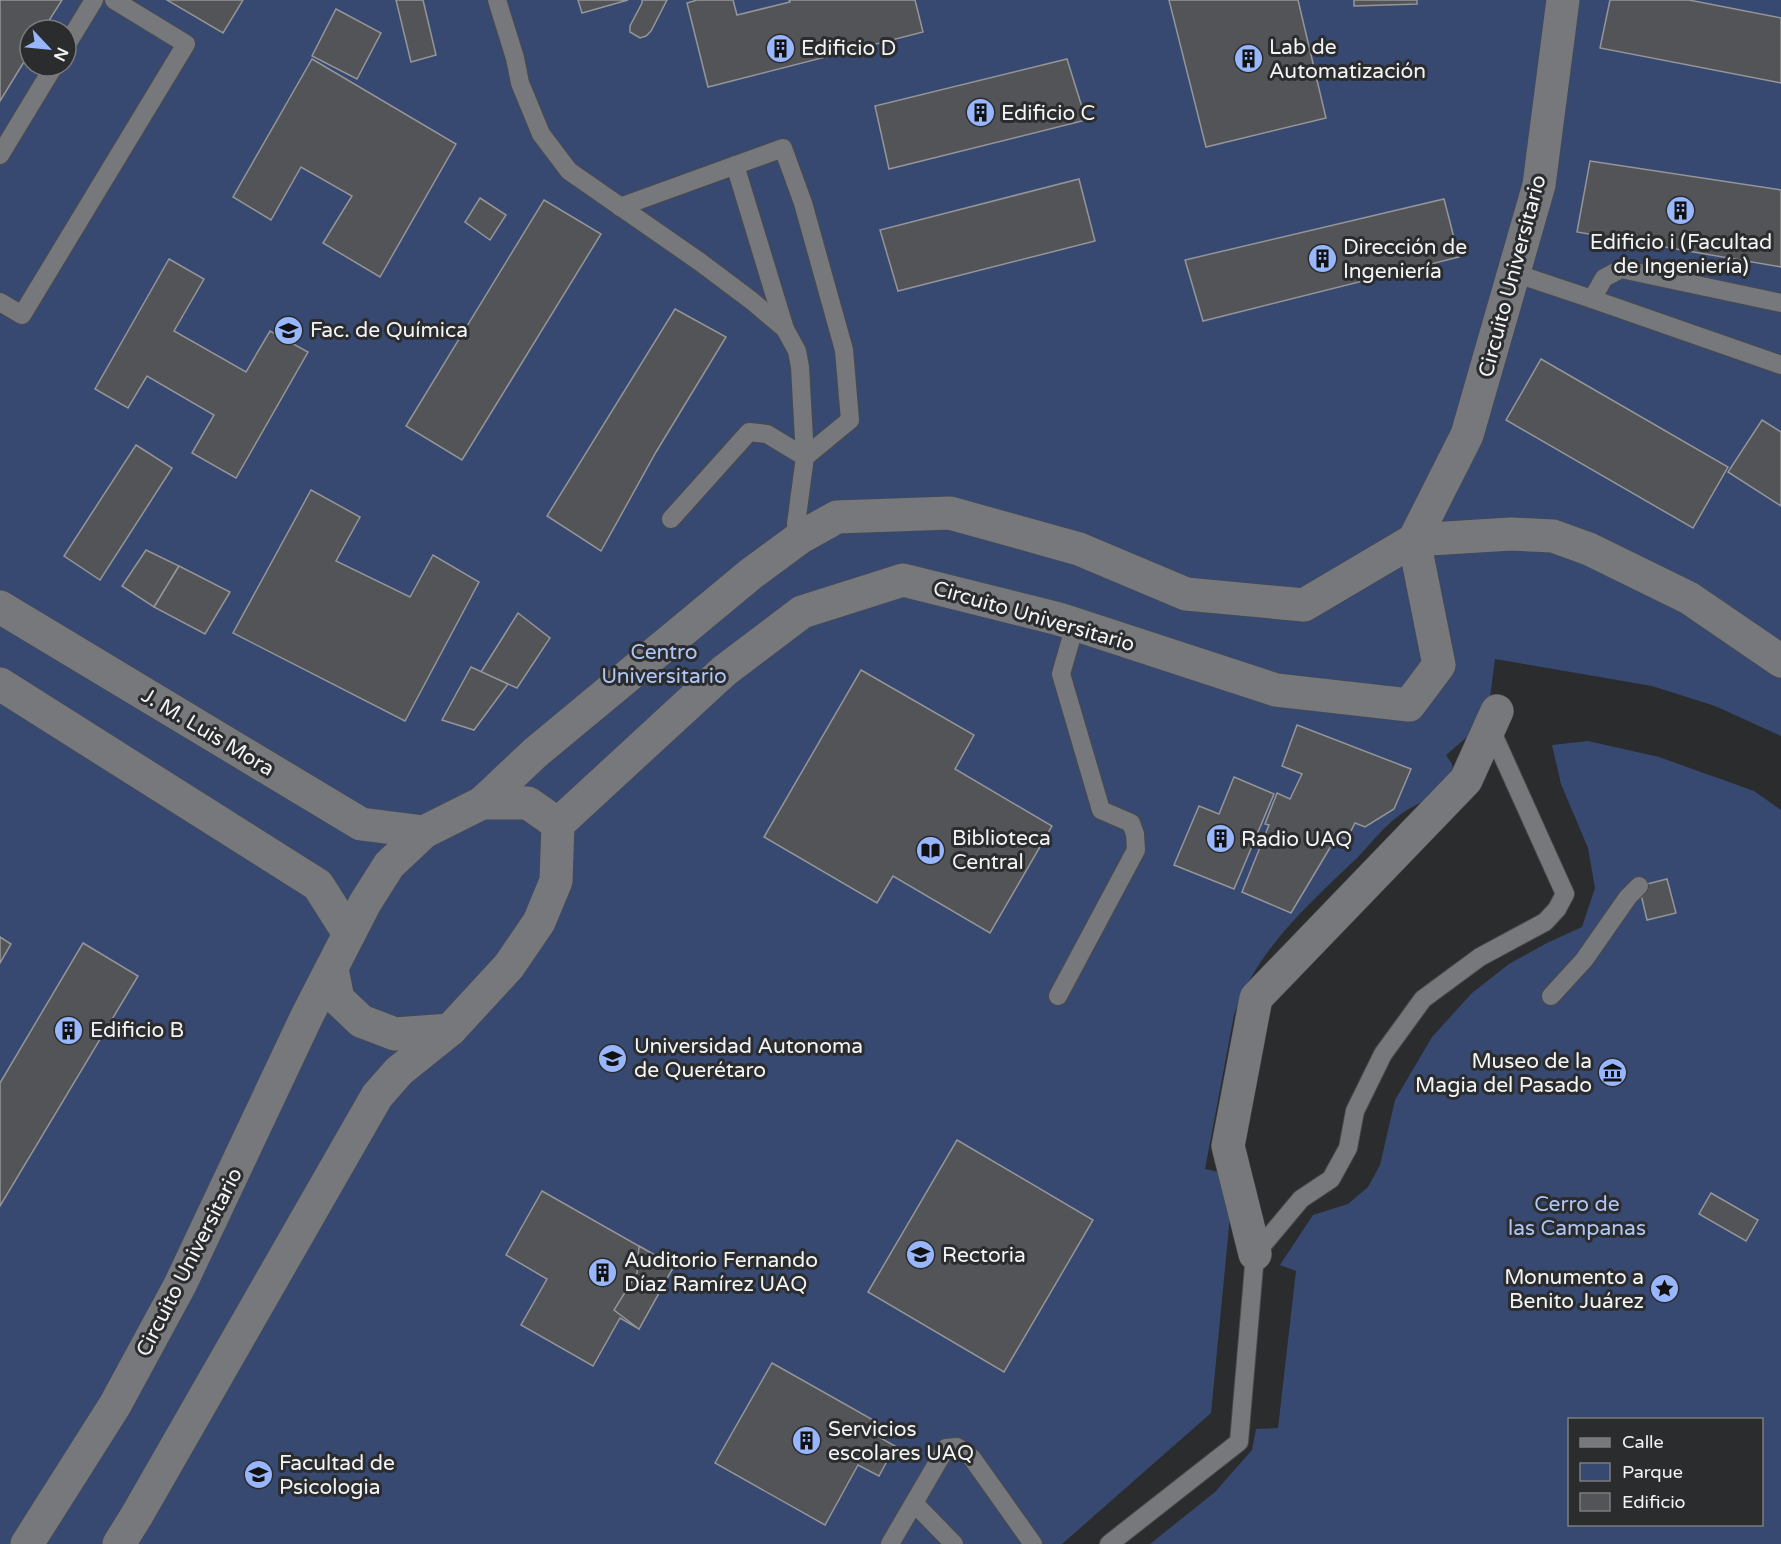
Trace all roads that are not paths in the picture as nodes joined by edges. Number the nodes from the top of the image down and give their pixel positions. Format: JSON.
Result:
{"nodes":[{"id":1,"x":94,"y":0,"type":"edge"},
{"id":2,"x":114,"y":0,"type":"edge"},
{"id":3,"x":497,"y":0,"type":"edge"},
{"id":4,"x":1563,"y":0,"type":"edge"},
{"id":5,"x":78,"y":26,"type":"edge"},
{"id":6,"x":47,"y":78,"type":"edge"},
{"id":7,"x":0,"y":155,"type":"edge"},
{"id":8,"x":735,"y":165,"type":"junction"},
{"id":9,"x":620,"y":207,"type":"junction"},
{"id":10,"x":1514,"y":273,"type":"junction"},
{"id":11,"x":1592,"y":299,"type":"junction"},
{"id":12,"x":0,"y":302,"type":"edge"},
{"id":13,"x":1781,"y":303,"type":"edge"},
{"id":14,"x":785,"y":329,"type":"junction"},
{"id":15,"x":1781,"y":365,"type":"edge"},
{"id":16,"x":805,"y":457,"type":"junction"},
{"id":17,"x":671,"y":519,"type":"dead end"},
{"id":18,"x":801,"y":537,"type":"junction"},
{"id":19,"x":1414,"y":540,"type":"junction"},
{"id":20,"x":0,"y":607,"type":"edge"},
{"id":21,"x":1075,"y":625,"type":"junction"},
{"id":22,"x":1781,"y":661,"type":"edge"},
{"id":23,"x":0,"y":684,"type":"edge"},
{"id":24,"x":1497,"y":711,"type":"joint"},
{"id":25,"x":482,"y":803,"type":"junction"},
{"id":26,"x":558,"y":824,"type":"junction"},
{"id":27,"x":424,"y":832,"type":"junction"},
{"id":28,"x":1639,"y":886,"type":"dead end"},
{"id":29,"x":349,"y":934,"type":"junction"},
{"id":30,"x":332,"y":969,"type":"junction"},
{"id":31,"x":1058,"y":996,"type":"dead end"},
{"id":32,"x":1551,"y":996,"type":"dead end"},
{"id":33,"x":450,"y":1030,"type":"junction"},
{"id":34,"x":1255,"y":1254,"type":"junction"},
{"id":35,"x":915,"y":1504,"type":"junction"},
{"id":36,"x":27,"y":1544,"type":"edge"},
{"id":37,"x":119,"y":1544,"type":"edge"},
{"id":38,"x":890,"y":1544,"type":"edge"},
{"id":39,"x":954,"y":1544,"type":"edge"},
{"id":40,"x":1033,"y":1544,"type":"edge"},
{"id":41,"x":1108,"y":1544,"type":"edge"}],
"edges":[{"from":1,"to":5,"type":"lane"},
{"from":2,"to":12,"type":"lane"},
{"from":3,"to":9,"type":"lane"},
{"from":4,"to":10,"type":"street","name":"Circuito Universitario"},
{"from":6,"to":7,"type":"lane"},
{"from":8,"to":9,"type":"lane"},
{"from":8,"to":14,"type":"lane"},
{"from":8,"to":16,"type":"lane"},
{"from":9,"to":14,"type":"lane"},
{"from":10,"to":11,"type":"lane"},
{"from":10,"to":19,"type":"street","name":"Circuito Universitario"},
{"from":11,"to":13,"type":"lane"},
{"from":11,"to":15,"type":"lane"},
{"from":14,"to":16,"type":"lane"},
{"from":16,"to":17,"type":"lane"},
{"from":16,"to":18,"type":"lane"},
{"from":18,"to":19,"type":"street"},
{"from":18,"to":25,"type":"street"},
{"from":19,"to":21,"type":"street","name":"Circuito Universitario"},
{"from":19,"to":22,"type":"street"},
{"from":20,"to":27,"type":"street","name":"J. M. Luis Mora"},
{"from":21,"to":26,"type":"street","name":"Circuito Universitario"},
{"from":21,"to":31,"type":"lane"},
{"from":23,"to":29,"type":"street"},
{"from":24,"to":34,"type":"street"},
{"from":24,"to":34,"type":"lane"},
{"from":25,"to":26,"type":"street"},
{"from":25,"to":27,"type":"street","name":"Circuito Universitario"},
{"from":26,"to":33,"type":"street"},
{"from":27,"to":29,"type":"street","name":"Circuito Universitario"},
{"from":28,"to":32,"type":"lane"},
{"from":29,"to":30,"type":"street","name":"Circuito Universitario"},
{"from":30,"to":33,"type":"street"},
{"from":30,"to":36,"type":"street","name":"Circuito Universitario"},
{"from":33,"to":37,"type":"street"},
{"from":34,"to":41,"type":"lane"},
{"from":35,"to":38,"type":"lane"},
{"from":35,"to":39,"type":"lane"},
{"from":35,"to":40,"type":"lane"}]}
